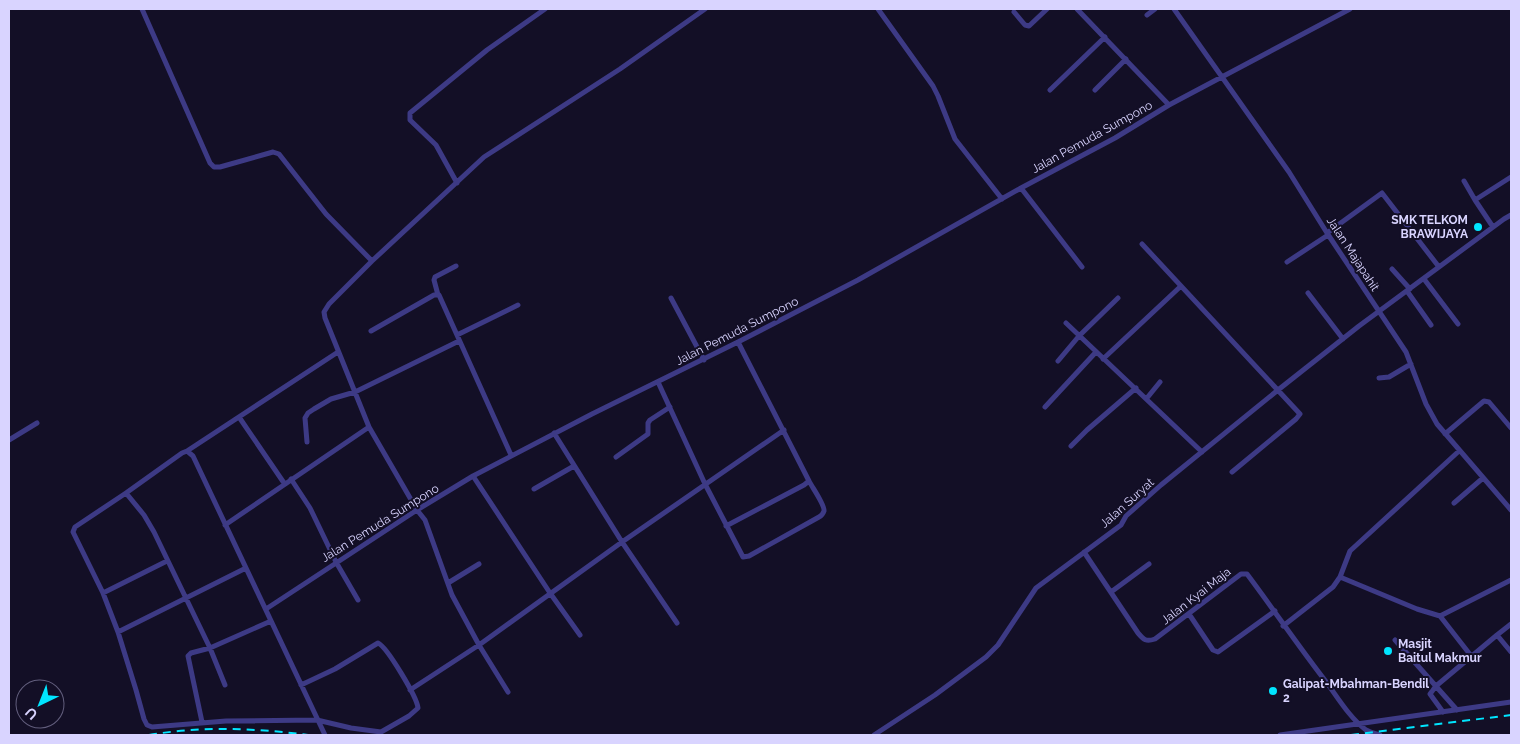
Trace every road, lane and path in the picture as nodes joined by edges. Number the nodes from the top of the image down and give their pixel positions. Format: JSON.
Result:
{"nodes":[{"id":1,"x":142,"y":9,"type":"edge"},
{"id":2,"x":545,"y":9,"type":"edge"},
{"id":3,"x":705,"y":9,"type":"edge"},
{"id":4,"x":878,"y":9,"type":"edge"},
{"id":5,"x":1047,"y":9,"type":"edge"},
{"id":6,"x":1077,"y":9,"type":"edge"},
{"id":7,"x":1155,"y":9,"type":"edge"},
{"id":8,"x":1174,"y":9,"type":"edge"},
{"id":9,"x":1350,"y":9,"type":"edge"},
{"id":10,"x":1014,"y":12,"type":"dead end"},
{"id":11,"x":1147,"y":15,"type":"dead end"},
{"id":12,"x":1105,"y":37,"type":"junction"},
{"id":13,"x":1126,"y":59,"type":"junction"},
{"id":14,"x":1222,"y":77,"type":"junction"},
{"id":15,"x":1050,"y":90,"type":"dead end"},
{"id":16,"x":1095,"y":90,"type":"dead end"},
{"id":17,"x":1169,"y":105,"type":"junction"},
{"id":18,"x":1511,"y":177,"type":"edge"},
{"id":19,"x":1464,"y":181,"type":"dead end"},
{"id":20,"x":457,"y":183,"type":"junction"},
{"id":21,"x":1021,"y":188,"type":"junction"},
{"id":22,"x":1002,"y":199,"type":"junction"},
{"id":23,"x":1475,"y":200,"type":"junction"},
{"id":24,"x":1511,"y":216,"type":"edge"},
{"id":25,"x":1494,"y":227,"type":"junction"},
{"id":26,"x":1327,"y":234,"type":"junction"},
{"id":27,"x":1142,"y":244,"type":"dead end"},
{"id":28,"x":372,"y":261,"type":"junction"},
{"id":29,"x":1287,"y":262,"type":"dead end"},
{"id":30,"x":456,"y":266,"type":"dead end"},
{"id":31,"x":1082,"y":267,"type":"dead end"},
{"id":32,"x":1439,"y":267,"type":"junction"},
{"id":33,"x":1392,"y":269,"type":"dead end"},
{"id":34,"x":1424,"y":279,"type":"junction"},
{"id":35,"x":1181,"y":286,"type":"junction"},
{"id":36,"x":1409,"y":290,"type":"junction"},
{"id":37,"x":1308,"y":292,"type":"dead end"},
{"id":38,"x":438,"y":295,"type":"junction"},
{"id":39,"x":671,"y":298,"type":"dead end"},
{"id":40,"x":1118,"y":298,"type":"dead end"},
{"id":41,"x":518,"y":305,"type":"dead end"},
{"id":42,"x":1379,"y":311,"type":"junction"},
{"id":43,"x":1066,"y":323,"type":"dead end"},
{"id":44,"x":1458,"y":324,"type":"dead end"},
{"id":45,"x":1431,"y":325,"type":"dead end"},
{"id":46,"x":371,"y":331,"type":"dead end"},
{"id":47,"x":1079,"y":336,"type":"junction"},
{"id":48,"x":458,"y":338,"type":"junction"},
{"id":49,"x":1343,"y":339,"type":"junction"},
{"id":50,"x":738,"y":342,"type":"junction"},
{"id":51,"x":338,"y":352,"type":"junction"},
{"id":52,"x":1096,"y":352,"type":"junction"},
{"id":53,"x":1103,"y":359,"type":"junction"},
{"id":54,"x":704,"y":360,"type":"junction"},
{"id":55,"x":1058,"y":361,"type":"dead end"},
{"id":56,"x":1411,"y":364,"type":"junction"},
{"id":57,"x":1379,"y":378,"type":"dead end"},
{"id":58,"x":658,"y":382,"type":"junction"},
{"id":59,"x":1160,"y":382,"type":"dead end"},
{"id":60,"x":1136,"y":388,"type":"junction"},
{"id":61,"x":1278,"y":390,"type":"junction"},
{"id":62,"x":354,"y":392,"type":"junction"},
{"id":63,"x":1147,"y":398,"type":"junction"},
{"id":64,"x":670,"y":407,"type":"junction"},
{"id":65,"x":1045,"y":407,"type":"dead end"},
{"id":66,"x":239,"y":417,"type":"junction"},
{"id":67,"x":36,"y":424,"type":"dead end"},
{"id":68,"x":369,"y":427,"type":"junction"},
{"id":69,"x":1511,"y":428,"type":"edge"},
{"id":70,"x":784,"y":430,"type":"junction"},
{"id":71,"x":554,"y":433,"type":"junction"},
{"id":72,"x":1445,"y":434,"type":"junction"},
{"id":73,"x":9,"y":440,"type":"edge"},
{"id":74,"x":307,"y":442,"type":"dead end"},
{"id":75,"x":1071,"y":446,"type":"dead end"},
{"id":76,"x":187,"y":451,"type":"junction"},
{"id":77,"x":1202,"y":452,"type":"junction"},
{"id":78,"x":1459,"y":452,"type":"junction"},
{"id":79,"x":510,"y":455,"type":"junction"},
{"id":80,"x":616,"y":457,"type":"dead end"},
{"id":81,"x":574,"y":466,"type":"junction"},
{"id":82,"x":1232,"y":472,"type":"dead end"},
{"id":83,"x":473,"y":476,"type":"junction"},
{"id":84,"x":1483,"y":478,"type":"junction"},
{"id":85,"x":291,"y":479,"type":"junction"},
{"id":86,"x":809,"y":481,"type":"junction"},
{"id":87,"x":284,"y":483,"type":"junction"},
{"id":88,"x":705,"y":484,"type":"junction"},
{"id":89,"x":534,"y":489,"type":"dead end"},
{"id":90,"x":126,"y":493,"type":"junction"},
{"id":91,"x":1454,"y":503,"type":"dead end"},
{"id":92,"x":417,"y":510,"type":"junction"},
{"id":93,"x":1511,"y":510,"type":"edge"},
{"id":94,"x":225,"y":525,"type":"junction"},
{"id":95,"x":726,"y":526,"type":"junction"},
{"id":96,"x":622,"y":542,"type":"junction"},
{"id":97,"x":1084,"y":552,"type":"junction"},
{"id":98,"x":167,"y":560,"type":"junction"},
{"id":99,"x":336,"y":562,"type":"junction"},
{"id":100,"x":479,"y":564,"type":"dead end"},
{"id":101,"x":1149,"y":564,"type":"dead end"},
{"id":102,"x":246,"y":568,"type":"junction"},
{"id":103,"x":1341,"y":574,"type":"junction"},
{"id":104,"x":1511,"y":580,"type":"edge"},
{"id":105,"x":448,"y":583,"type":"junction"},
{"id":106,"x":1111,"y":592,"type":"junction"},
{"id":107,"x":104,"y":593,"type":"junction"},
{"id":108,"x":550,"y":593,"type":"junction"},
{"id":109,"x":186,"y":599,"type":"junction"},
{"id":110,"x":358,"y":600,"type":"dead end"},
{"id":111,"x":266,"y":609,"type":"junction"},
{"id":112,"x":1275,"y":611,"type":"junction"},
{"id":113,"x":1189,"y":614,"type":"junction"},
{"id":114,"x":1440,"y":616,"type":"junction"},
{"id":115,"x":271,"y":621,"type":"junction"},
{"id":116,"x":677,"y":623,"type":"dead end"},
{"id":117,"x":1511,"y":624,"type":"edge"},
{"id":118,"x":1283,"y":626,"type":"junction"},
{"id":119,"x":118,"y":632,"type":"junction"},
{"id":120,"x":580,"y":635,"type":"dead end"},
{"id":121,"x":1497,"y":635,"type":"junction"},
{"id":122,"x":1395,"y":640,"type":"dead end"},
{"id":123,"x":1511,"y":641,"type":"edge"},
{"id":124,"x":1506,"y":645,"type":"junction"},
{"id":125,"x":479,"y":646,"type":"junction"},
{"id":126,"x":210,"y":648,"type":"junction"},
{"id":127,"x":1511,"y":652,"type":"edge"},
{"id":128,"x":1472,"y":656,"type":"junction"},
{"id":129,"x":225,"y":685,"type":"dead end"},
{"id":130,"x":300,"y":685,"type":"junction"},
{"id":131,"x":1436,"y":686,"type":"junction"},
{"id":132,"x":410,"y":690,"type":"junction"},
{"id":133,"x":508,"y":692,"type":"dead end"},
{"id":134,"x":1511,"y":702,"type":"edge"},
{"id":135,"x":1457,"y":710,"type":"junction"},
{"id":136,"x":1443,"y":712,"type":"junction"},
{"id":137,"x":317,"y":720,"type":"junction"},
{"id":138,"x":202,"y":722,"type":"junction"},
{"id":139,"x":1359,"y":723,"type":"junction"},
{"id":140,"x":325,"y":735,"type":"edge"},
{"id":141,"x":874,"y":735,"type":"edge"},
{"id":142,"x":1280,"y":735,"type":"edge"},
{"id":143,"x":1379,"y":735,"type":"edge"}],
"edges":[{"from":1,"to":28,"type":"street"},
{"from":2,"to":20,"type":"street"},
{"from":3,"to":20,"type":"street"},
{"from":4,"to":22,"type":"street"},
{"from":5,"to":10,"type":"street"},
{"from":6,"to":12,"type":"street"},
{"from":7,"to":11,"type":"street"},
{"from":8,"to":14,"type":"street","name":"Jalan Majapahit"},
{"from":9,"to":14,"type":"street","name":"Jalan Pemuda Sumpono"},
{"from":12,"to":13,"type":"street"},
{"from":12,"to":15,"type":"street"},
{"from":13,"to":16,"type":"street"},
{"from":13,"to":17,"type":"street"},
{"from":14,"to":17,"type":"street","name":"Jalan Pemuda Sumpono"},
{"from":14,"to":26,"type":"street","name":"Jalan Majapahit"},
{"from":17,"to":21,"type":"street","name":"Jalan Pemuda Sumpono"},
{"from":18,"to":23,"type":"street"},
{"from":19,"to":23,"type":"street"},
{"from":20,"to":28,"type":"street"},
{"from":21,"to":22,"type":"street","name":"Jalan Pemuda Sumpono"},
{"from":21,"to":31,"type":"street"},
{"from":22,"to":50,"type":"street","name":"Jalan Pemuda Sumpono"},
{"from":23,"to":25,"type":"street"},
{"from":24,"to":25,"type":"street","name":"Jalan Suryat"},
{"from":25,"to":32,"type":"street","name":"Jalan Suryat"},
{"from":26,"to":29,"type":"street"},
{"from":26,"to":32,"type":"street"},
{"from":26,"to":42,"type":"street","name":"Jalan Majapahit"},
{"from":27,"to":35,"type":"street"},
{"from":28,"to":51,"type":"street"},
{"from":30,"to":38,"type":"street"},
{"from":32,"to":34,"type":"street","name":"Jalan Suryat"},
{"from":33,"to":36,"type":"street"},
{"from":34,"to":36,"type":"street","name":"Jalan Suryat"},
{"from":34,"to":44,"type":"street"},
{"from":35,"to":53,"type":"street"},
{"from":35,"to":61,"type":"street"},
{"from":36,"to":42,"type":"street","name":"Jalan Suryat"},
{"from":36,"to":45,"type":"street"},
{"from":37,"to":49,"type":"street"},
{"from":38,"to":46,"type":"street"},
{"from":38,"to":48,"type":"street"},
{"from":39,"to":54,"type":"street"},
{"from":40,"to":47,"type":"street"},
{"from":41,"to":48,"type":"street"},
{"from":42,"to":49,"type":"street","name":"Jalan Suryat"},
{"from":42,"to":56,"type":"street","name":"Jalan Majapahit"},
{"from":43,"to":47,"type":"street"},
{"from":47,"to":52,"type":"street"},
{"from":47,"to":55,"type":"street"},
{"from":48,"to":62,"type":"street"},
{"from":48,"to":79,"type":"street"},
{"from":49,"to":61,"type":"street","name":"Jalan Suryat"},
{"from":50,"to":54,"type":"street","name":"Jalan Pemuda Sumpono"},
{"from":50,"to":70,"type":"street"},
{"from":51,"to":62,"type":"street"},
{"from":51,"to":66,"type":"street"},
{"from":52,"to":53,"type":"street"},
{"from":52,"to":65,"type":"street"},
{"from":53,"to":60,"type":"street"},
{"from":54,"to":58,"type":"street","name":"Jalan Pemuda Sumpono"},
{"from":56,"to":57,"type":"street"},
{"from":56,"to":72,"type":"street","name":"Jalan Majapahit"},
{"from":58,"to":64,"type":"street"},
{"from":58,"to":71,"type":"street","name":"Jalan Pemuda Sumpono"},
{"from":59,"to":63,"type":"street"},
{"from":60,"to":63,"type":"street"},
{"from":60,"to":75,"type":"street"},
{"from":61,"to":77,"type":"street","name":"Jalan Suryat"},
{"from":61,"to":82,"type":"street"},
{"from":62,"to":68,"type":"street"},
{"from":62,"to":74,"type":"street"},
{"from":63,"to":77,"type":"street"},
{"from":64,"to":80,"type":"street"},
{"from":64,"to":88,"type":"street"},
{"from":66,"to":76,"type":"street"},
{"from":66,"to":87,"type":"street"},
{"from":67,"to":73,"type":"street"},
{"from":68,"to":85,"type":"street"},
{"from":68,"to":92,"type":"street"},
{"from":69,"to":72,"type":"street"},
{"from":70,"to":86,"type":"street"},
{"from":70,"to":88,"type":"street"},
{"from":71,"to":79,"type":"street","name":"Jalan Pemuda Sumpono"},
{"from":71,"to":81,"type":"street"},
{"from":72,"to":78,"type":"street","name":"Jalan Majapahit"},
{"from":76,"to":90,"type":"street"},
{"from":76,"to":94,"type":"street"},
{"from":77,"to":97,"type":"street","name":"Jalan Suryat"},
{"from":78,"to":84,"type":"street","name":"Jalan Majapahit"},
{"from":78,"to":103,"type":"street"},
{"from":79,"to":83,"type":"street","name":"Jalan Pemuda Sumpono"},
{"from":81,"to":89,"type":"street"},
{"from":81,"to":96,"type":"street"},
{"from":83,"to":92,"type":"street","name":"Jalan Pemuda Sumpono"},
{"from":83,"to":108,"type":"street"},
{"from":84,"to":91,"type":"street"},
{"from":84,"to":93,"type":"street","name":"Jalan Majapahit"},
{"from":85,"to":87,"type":"street"},
{"from":85,"to":99,"type":"street"},
{"from":86,"to":95,"type":"street"},
{"from":86,"to":95,"type":"street"},
{"from":87,"to":94,"type":"street"},
{"from":88,"to":95,"type":"street"},
{"from":88,"to":96,"type":"street"},
{"from":90,"to":98,"type":"street"},
{"from":90,"to":107,"type":"street"},
{"from":92,"to":99,"type":"street","name":"Jalan Pemuda Sumpono"},
{"from":92,"to":105,"type":"street"},
{"from":94,"to":102,"type":"street"},
{"from":96,"to":108,"type":"street"},
{"from":96,"to":116,"type":"street"},
{"from":97,"to":106,"type":"street","name":"Jalan Kyai Maja"},
{"from":97,"to":141,"type":"street","name":"Jalan Suryat"},
{"from":98,"to":107,"type":"street"},
{"from":98,"to":109,"type":"street"},
{"from":99,"to":110,"type":"street"},
{"from":99,"to":111,"type":"street","name":"Jalan Pemuda Sumpono"},
{"from":100,"to":105,"type":"street"},
{"from":101,"to":106,"type":"street"},
{"from":102,"to":109,"type":"street"},
{"from":102,"to":111,"type":"street"},
{"from":103,"to":114,"type":"street"},
{"from":103,"to":118,"type":"street"},
{"from":104,"to":114,"type":"street"},
{"from":105,"to":125,"type":"street"},
{"from":106,"to":113,"type":"street","name":"Jalan Kyai Maja"},
{"from":107,"to":119,"type":"street"},
{"from":108,"to":120,"type":"street"},
{"from":108,"to":125,"type":"street"},
{"from":109,"to":119,"type":"street"},
{"from":109,"to":126,"type":"street"},
{"from":111,"to":115,"type":"street"},
{"from":112,"to":113,"type":"street","name":"Jalan Kyai Maja"},
{"from":112,"to":113,"type":"street"},
{"from":112,"to":118,"type":"street","name":"Jalan Kyai Maja"},
{"from":114,"to":128,"type":"street"},
{"from":115,"to":126,"type":"street"},
{"from":115,"to":130,"type":"street"},
{"from":117,"to":121,"type":"street"},
{"from":118,"to":139,"type":"street","name":"Jalan Kyai Maja"},
{"from":119,"to":138,"type":"street"},
{"from":121,"to":124,"type":"street"},
{"from":121,"to":128,"type":"street"},
{"from":122,"to":131,"type":"street"},
{"from":123,"to":124,"type":"street"},
{"from":124,"to":127,"type":"street"},
{"from":125,"to":132,"type":"street"},
{"from":125,"to":133,"type":"street"},
{"from":126,"to":129,"type":"street"},
{"from":126,"to":138,"type":"street"},
{"from":128,"to":131,"type":"street"},
{"from":130,"to":132,"type":"street"},
{"from":130,"to":137,"type":"street"},
{"from":131,"to":135,"type":"street"},
{"from":131,"to":136,"type":"street"},
{"from":132,"to":137,"type":"street"},
{"from":134,"to":135,"type":"street"},
{"from":135,"to":136,"type":"street"},
{"from":136,"to":139,"type":"street"},
{"from":137,"to":138,"type":"street"},
{"from":137,"to":140,"type":"street"},
{"from":139,"to":142,"type":"street"},
{"from":139,"to":143,"type":"street","name":"Jalan Kyai Maja"}]}
